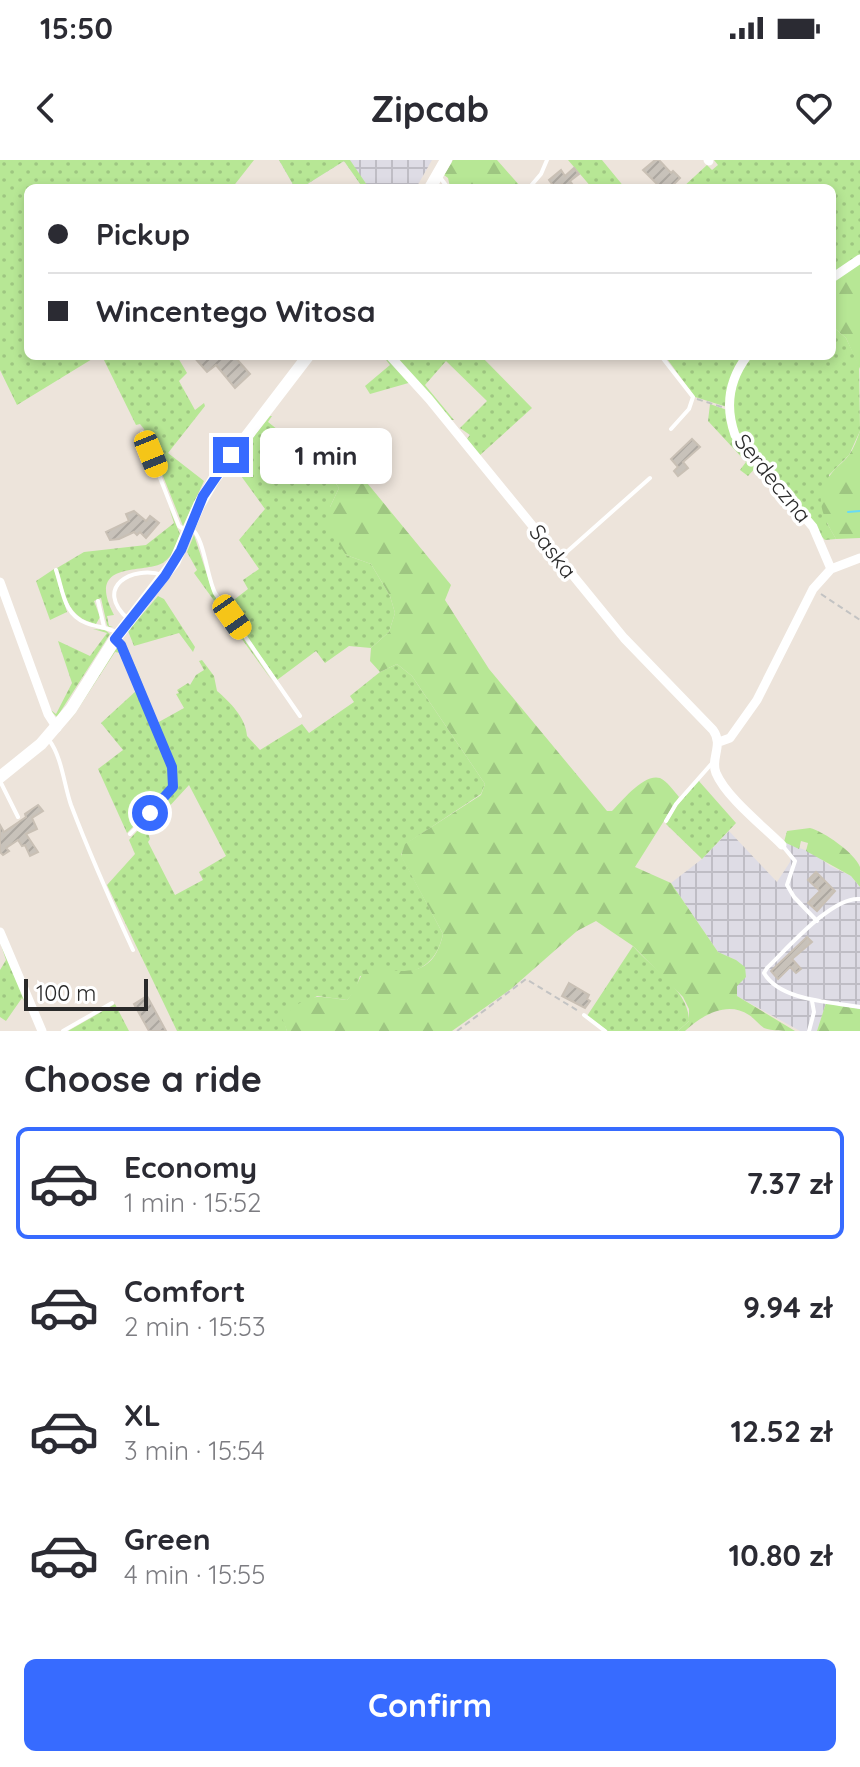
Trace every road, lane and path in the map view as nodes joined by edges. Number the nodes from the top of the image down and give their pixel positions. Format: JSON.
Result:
{"nodes":[{"id":1,"x":446,"y":160,"type":"edge"},
{"id":2,"x":547,"y":160,"type":"edge"},
{"id":3,"x":437,"y":175,"type":"junction"},
{"id":4,"x":432,"y":184,"type":"edge"},
{"id":5,"x":446,"y":184,"type":"edge"},
{"id":6,"x":532,"y":184,"type":"edge"},
{"id":7,"x":860,"y":259,"type":"edge"},
{"id":8,"x":836,"y":275,"type":"edge"},
{"id":9,"x":305,"y":360,"type":"edge"},
{"id":10,"x":394,"y":360,"type":"edge"},
{"id":11,"x":664,"y":360,"type":"edge"},
{"id":12,"x":745,"y":360,"type":"edge"},
{"id":13,"x":693,"y":397,"type":"junction"},
{"id":14,"x":728,"y":409,"type":"junction"},
{"id":15,"x":671,"y":429,"type":"dead end"},
{"id":16,"x":142,"y":432,"type":"dead end"},
{"id":17,"x":650,"y":478,"type":"dead end"},
{"id":18,"x":189,"y":530,"type":"junction"},
{"id":19,"x":860,"y":558,"type":"edge"},
{"id":20,"x":559,"y":559,"type":"junction"},
{"id":21,"x":831,"y":569,"type":"junction"},
{"id":22,"x":56,"y":570,"type":"dead end"},
{"id":23,"x":165,"y":576,"type":"junction"},
{"id":24,"x":0,"y":582,"type":"edge"},
{"id":25,"x":813,"y":589,"type":"junction"},
{"id":26,"x":98,"y":601,"type":"dead end"},
{"id":27,"x":129,"y":620,"type":"junction"},
{"id":28,"x":860,"y":620,"type":"edge"},
{"id":29,"x":104,"y":627,"type":"junction"},
{"id":30,"x":116,"y":636,"type":"junction"},
{"id":31,"x":300,"y":716,"type":"dead end"},
{"id":32,"x":52,"y":733,"type":"junction"},
{"id":33,"x":719,"y":742,"type":"junction"},
{"id":34,"x":716,"y":759,"type":"junction"},
{"id":35,"x":0,"y":779,"type":"edge"},
{"id":36,"x":18,"y":817,"type":"dead end"},
{"id":37,"x":666,"y":821,"type":"dead end"},
{"id":38,"x":130,"y":834,"type":"dead end"},
{"id":39,"x":782,"y":845,"type":"joint"},
{"id":40,"x":860,"y":899,"type":"edge"},
{"id":41,"x":817,"y":921,"type":"junction"},
{"id":42,"x":0,"y":932,"type":"edge"},
{"id":43,"x":133,"y":950,"type":"dead end"},
{"id":44,"x":812,"y":1001,"type":"junction"},
{"id":45,"x":112,"y":1003,"type":"dead end"},
{"id":46,"x":860,"y":1007,"type":"edge"},
{"id":47,"x":584,"y":1015,"type":"joint"},
{"id":48,"x":42,"y":1031,"type":"edge"},
{"id":49,"x":63,"y":1031,"type":"edge"},
{"id":50,"x":457,"y":1031,"type":"edge"},
{"id":51,"x":605,"y":1031,"type":"edge"},
{"id":52,"x":809,"y":1031,"type":"edge"}],
"edges":[{"from":1,"to":3,"type":"street"},
{"from":2,"to":6,"type":"lane"},
{"from":3,"to":4,"type":"street"},
{"from":3,"to":5,"type":"lane"},
{"from":7,"to":8,"type":"street"},
{"from":9,"to":18,"type":"street"},
{"from":10,"to":20,"type":"street","name":"Saska"},
{"from":11,"to":13,"type":"lane"},
{"from":12,"to":14,"type":"street","name":"Serdeczna"},
{"from":13,"to":14,"type":"path"},
{"from":13,"to":15,"type":"lane"},
{"from":14,"to":21,"type":"street","name":"Serdeczna"},
{"from":16,"to":18,"type":"lane"},
{"from":17,"to":20,"type":"lane"},
{"from":18,"to":23,"type":"street"},
{"from":18,"to":31,"type":"lane"},
{"from":19,"to":21,"type":"street"},
{"from":20,"to":33,"type":"street","name":"Saska"},
{"from":21,"to":25,"type":"street"},
{"from":22,"to":29,"type":"lane"},
{"from":23,"to":27,"type":"street"},
{"from":23,"to":27,"type":"lane"},
{"from":24,"to":32,"type":"street"},
{"from":25,"to":28,"type":"path"},
{"from":25,"to":33,"type":"street"},
{"from":26,"to":29,"type":"lane"},
{"from":27,"to":30,"type":"street"},
{"from":29,"to":30,"type":"lane"},
{"from":30,"to":32,"type":"street"},
{"from":30,"to":38,"type":"lane"},
{"from":32,"to":35,"type":"street"},
{"from":32,"to":43,"type":"lane"},
{"from":33,"to":34,"type":"street"},
{"from":34,"to":37,"type":"lane"},
{"from":34,"to":39,"type":"street"},
{"from":35,"to":36,"type":"lane"},
{"from":39,"to":41,"type":"lane"},
{"from":40,"to":41,"type":"lane"},
{"from":41,"to":44,"type":"lane"},
{"from":42,"to":48,"type":"street"},
{"from":44,"to":46,"type":"lane"},
{"from":44,"to":52,"type":"lane"},
{"from":45,"to":49,"type":"lane"},
{"from":47,"to":50,"type":"path"},
{"from":47,"to":51,"type":"lane"}]}
